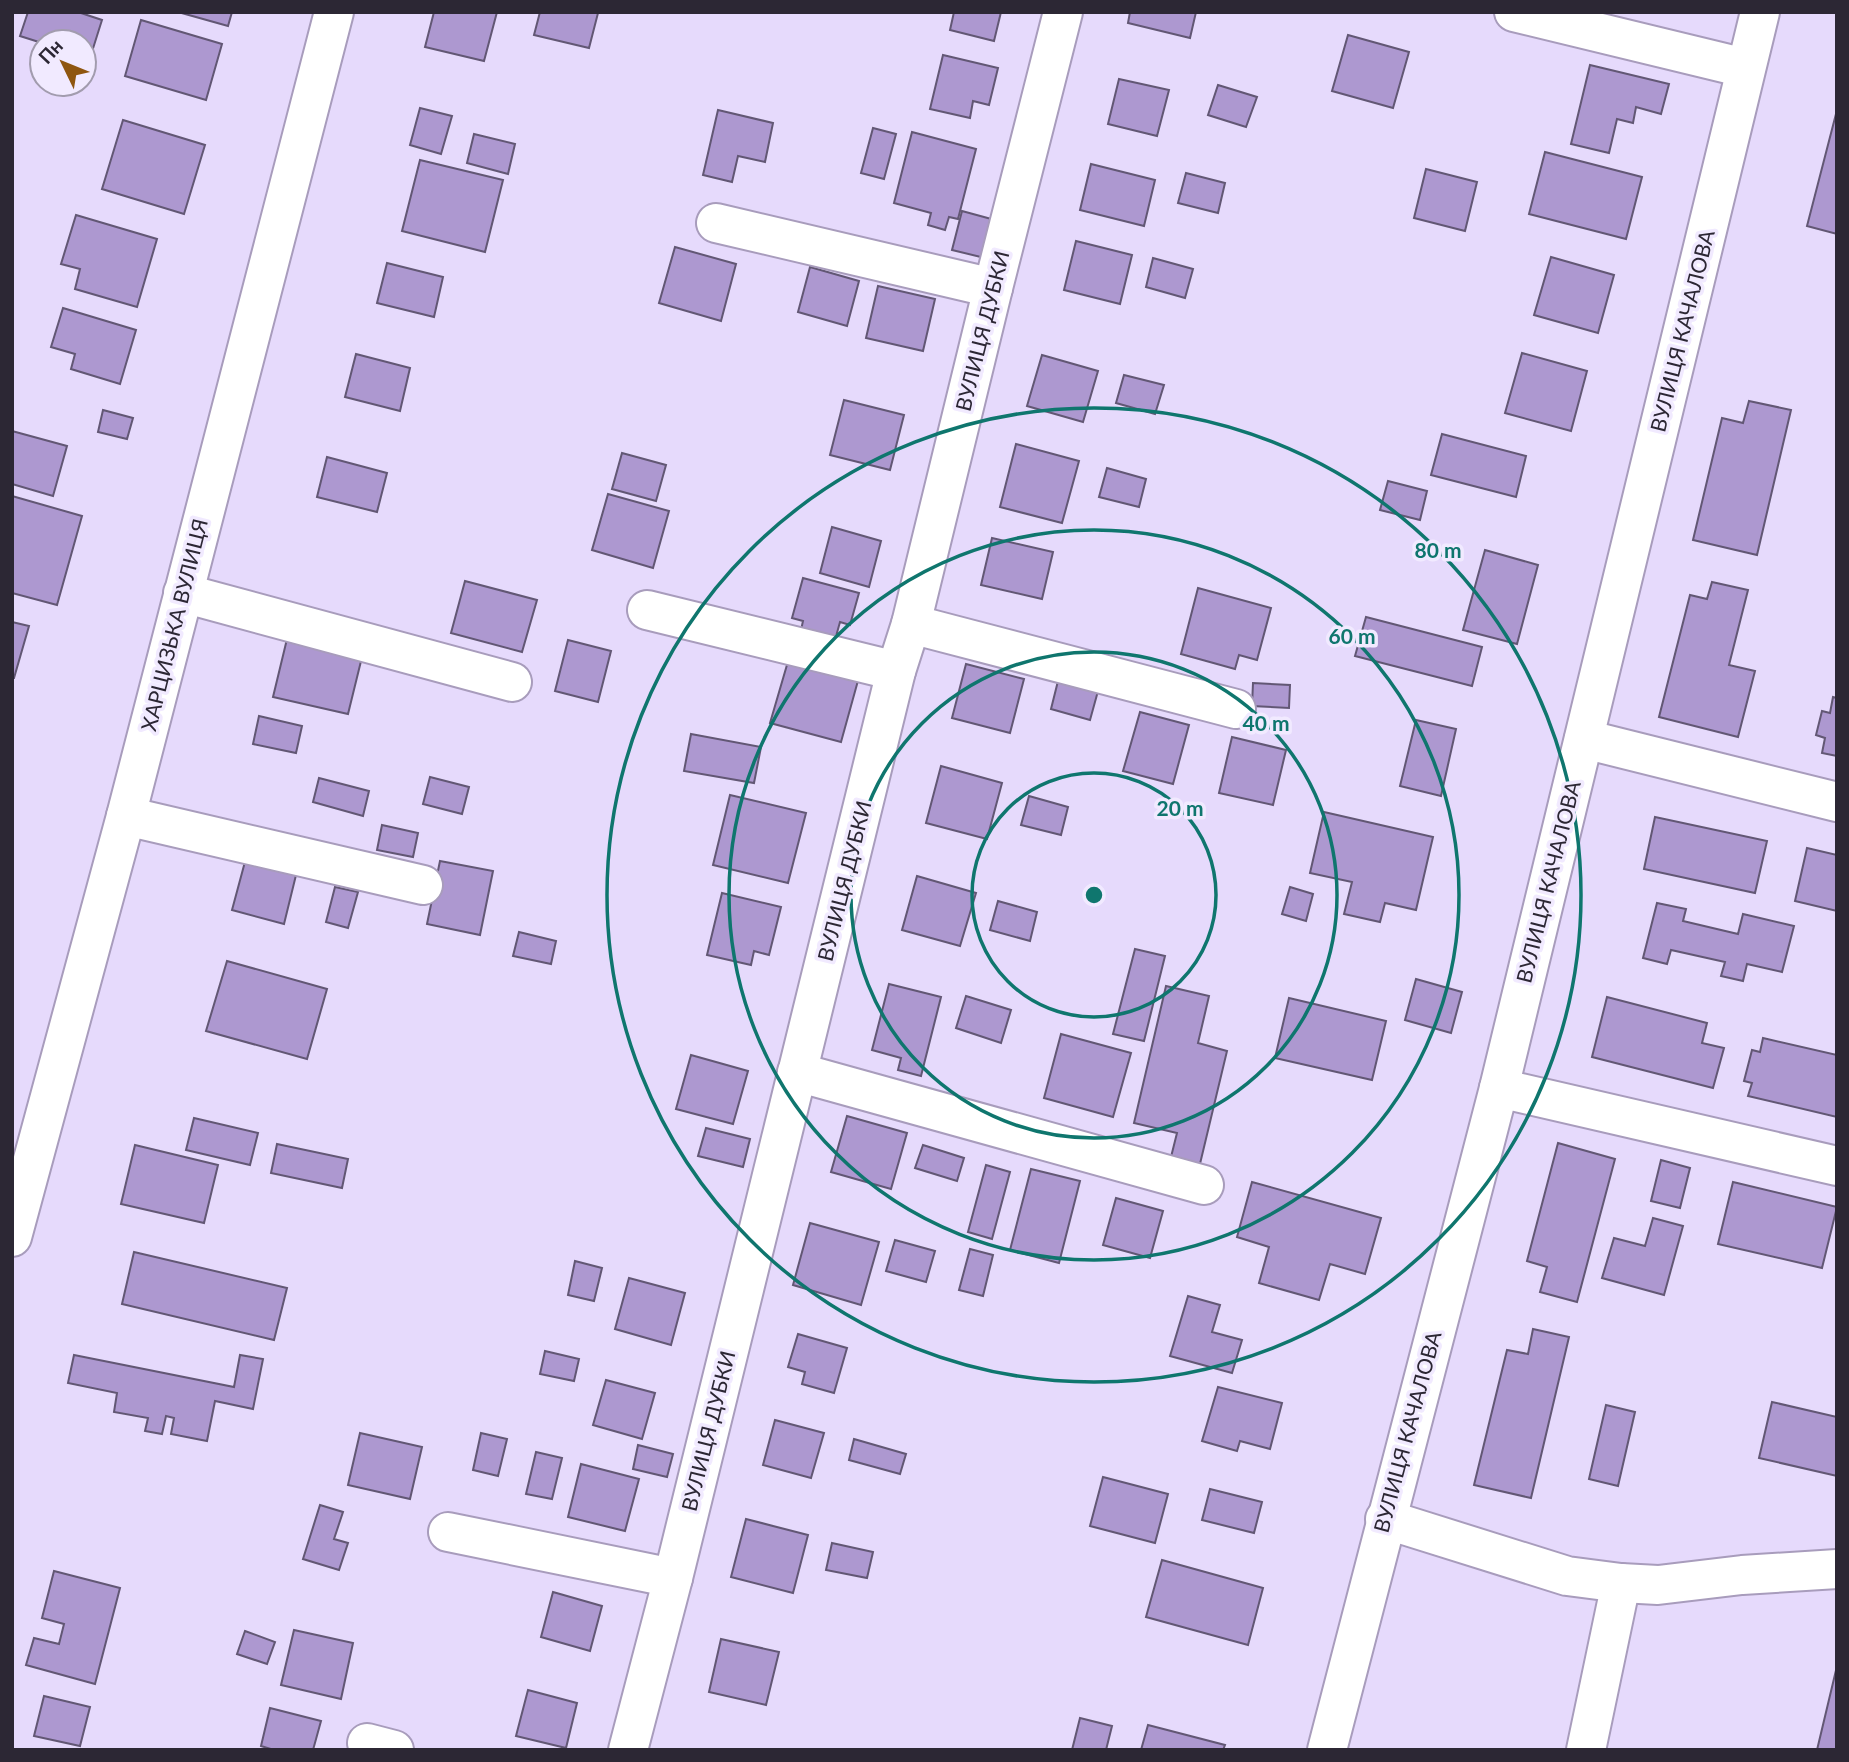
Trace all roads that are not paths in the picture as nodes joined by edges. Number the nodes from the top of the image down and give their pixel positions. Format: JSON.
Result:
{"nodes":[{"id":1,"x":334,"y":12,"type":"edge"},
{"id":2,"x":1063,"y":12,"type":"edge"},
{"id":3,"x":1514,"y":12,"type":"edge"},
{"id":4,"x":1760,"y":12,"type":"edge"},
{"id":5,"x":1745,"y":68,"type":"junction"},
{"id":6,"x":716,"y":223,"type":"dead end"},
{"id":7,"x":993,"y":288,"type":"junction"},
{"id":8,"x":183,"y":593,"type":"junction"},
{"id":9,"x":647,"y":610,"type":"dead end"},
{"id":10,"x":911,"y":624,"type":"junction"},
{"id":11,"x":896,"y":671,"type":"junction"},
{"id":12,"x":512,"y":682,"type":"dead end"},
{"id":13,"x":1236,"y":709,"type":"dead end"},
{"id":14,"x":1584,"y":739,"type":"junction"},
{"id":15,"x":1837,"y":802,"type":"edge"},
{"id":16,"x":126,"y":816,"type":"junction"},
{"id":17,"x":423,"y":885,"type":"dead end"},
{"id":18,"x":797,"y":1072,"type":"junction"},
{"id":19,"x":1499,"y":1088,"type":"junction"},
{"id":20,"x":1837,"y":1166,"type":"edge"},
{"id":21,"x":1204,"y":1185,"type":"dead end"},
{"id":22,"x":12,"y":1237,"type":"edge"},
{"id":23,"x":1385,"y":1519,"type":"junction"},
{"id":24,"x":448,"y":1532,"type":"dead end"},
{"id":25,"x":1837,"y":1569,"type":"edge"},
{"id":26,"x":673,"y":1578,"type":"junction"},
{"id":27,"x":1621,"y":1583,"type":"junction"},
{"id":28,"x":628,"y":1750,"type":"edge"},
{"id":29,"x":1327,"y":1750,"type":"edge"},
{"id":30,"x":1586,"y":1750,"type":"edge"}],
"edges":[{"from":1,"to":8,"type":"street","name":"ХАРЦИЗЬКА ВУЛИЦЯ"},
{"from":2,"to":7,"type":"street","name":"ВУЛИЦЯ ДУБКИ"},
{"from":3,"to":5,"type":"street"},
{"from":4,"to":5,"type":"street","name":"ВУЛИЦЯ КАЧАЛОВА"},
{"from":5,"to":14,"type":"street","name":"ВУЛИЦЯ КАЧАЛОВА"},
{"from":6,"to":7,"type":"street"},
{"from":7,"to":10,"type":"street","name":"ВУЛИЦЯ ДУБКИ"},
{"from":8,"to":12,"type":"street"},
{"from":8,"to":16,"type":"street","name":"ХАРЦИЗЬКА ВУЛИЦЯ"},
{"from":9,"to":11,"type":"street"},
{"from":10,"to":11,"type":"street","name":"ВУЛИЦЯ ДУБКИ"},
{"from":10,"to":13,"type":"street"},
{"from":11,"to":18,"type":"street","name":"ВУЛИЦЯ ДУБКИ"},
{"from":14,"to":15,"type":"street"},
{"from":14,"to":19,"type":"street","name":"ВУЛИЦЯ КАЧАЛОВА"},
{"from":16,"to":17,"type":"street"},
{"from":16,"to":22,"type":"street","name":"ХАРЦИЗЬКА ВУЛИЦЯ"},
{"from":18,"to":21,"type":"street"},
{"from":18,"to":26,"type":"street","name":"ВУЛИЦЯ ДУБКИ"},
{"from":19,"to":20,"type":"street"},
{"from":19,"to":23,"type":"street","name":"ВУЛИЦЯ КАЧАЛОВА"},
{"from":23,"to":27,"type":"street"},
{"from":23,"to":29,"type":"street","name":"ВУЛИЦЯ КАЧАЛОВА"},
{"from":24,"to":26,"type":"street"},
{"from":25,"to":27,"type":"street"},
{"from":26,"to":28,"type":"street","name":"ВУЛИЦЯ ДУБКИ"},
{"from":27,"to":30,"type":"street"}]}
